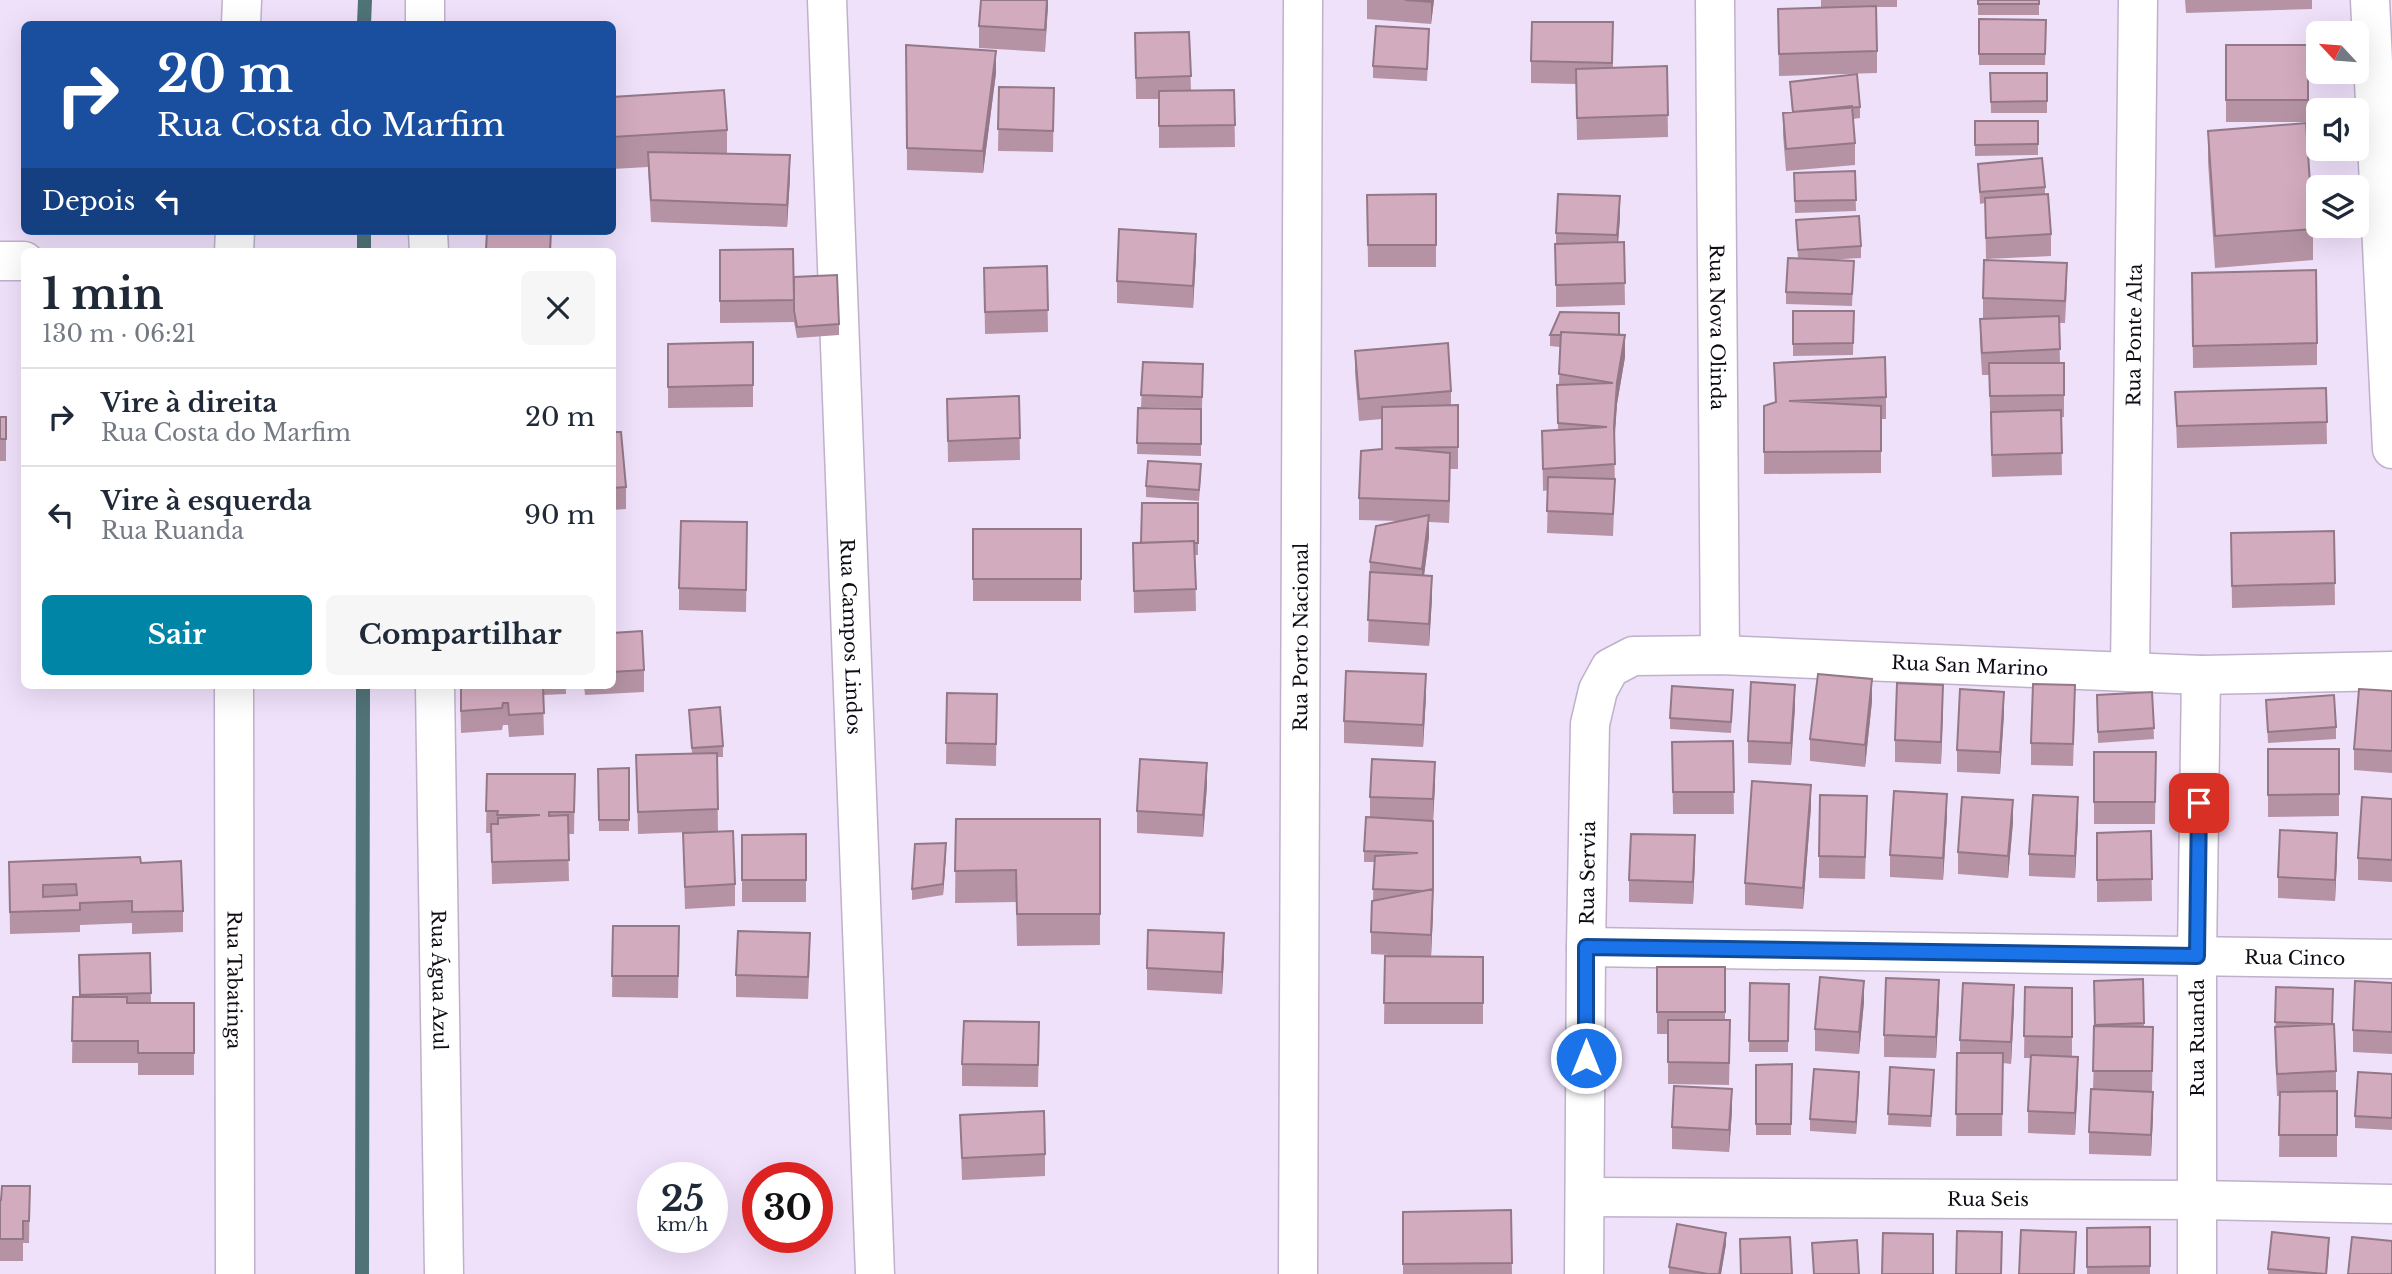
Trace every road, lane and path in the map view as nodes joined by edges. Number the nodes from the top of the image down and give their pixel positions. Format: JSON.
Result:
{"nodes":[{"id":1,"x":242,"y":0,"type":"edge"},
{"id":2,"x":425,"y":0,"type":"edge"},
{"id":3,"x":827,"y":0,"type":"edge"},
{"id":4,"x":1303,"y":0,"type":"edge"},
{"id":5,"x":1715,"y":0,"type":"edge"},
{"id":6,"x":2138,"y":0,"type":"edge"},
{"id":7,"x":2370,"y":0,"type":"edge"},
{"id":8,"x":241,"y":21,"type":"edge"},
{"id":9,"x":425,"y":21,"type":"edge"},
{"id":10,"x":0,"y":261,"type":"edge"},
{"id":11,"x":21,"y":261,"type":"edge"},
{"id":12,"x":2392,"y":449,"type":"edge"},
{"id":13,"x":1720,"y":655,"type":"junction"},
{"id":14,"x":2130,"y":671,"type":"junction"},
{"id":15,"x":2392,"y":671,"type":"edge"},
{"id":16,"x":2201,"y":675,"type":"junction"},
{"id":17,"x":234,"y":689,"type":"edge"},
{"id":18,"x":435,"y":689,"type":"edge"},
{"id":19,"x":1590,"y":724,"type":"joint"},
{"id":20,"x":1586,"y":947,"type":"junction"},
{"id":21,"x":2197,"y":956,"type":"junction"},
{"id":22,"x":2392,"y":959,"type":"edge"},
{"id":23,"x":1586,"y":1197,"type":"junction"},
{"id":24,"x":2197,"y":1200,"type":"junction"},
{"id":25,"x":2392,"y":1204,"type":"edge"},
{"id":26,"x":235,"y":1274,"type":"edge"},
{"id":27,"x":444,"y":1274,"type":"edge"},
{"id":28,"x":875,"y":1274,"type":"edge"},
{"id":29,"x":1298,"y":1274,"type":"edge"},
{"id":30,"x":1584,"y":1274,"type":"edge"},
{"id":31,"x":2197,"y":1274,"type":"edge"}],
"edges":[{"from":1,"to":8,"type":"street"},
{"from":2,"to":9,"type":"street"},
{"from":3,"to":28,"type":"street","name":"Rua Campos Lindos"},
{"from":4,"to":29,"type":"street","name":"Rua Porto Nacional"},
{"from":5,"to":13,"type":"street","name":"Rua Nova Olinda"},
{"from":6,"to":14,"type":"street","name":"Rua Ponte Alta"},
{"from":7,"to":12,"type":"street"},
{"from":10,"to":11,"type":"street"},
{"from":13,"to":14,"type":"street","name":"Rua San Marino"},
{"from":13,"to":19,"type":"street","name":"Rua San Marino"},
{"from":14,"to":16,"type":"street","name":"Rua San Marino"},
{"from":15,"to":16,"type":"street","name":"Rua San Marino"},
{"from":16,"to":21,"type":"street","name":"Rua Ruanda"},
{"from":17,"to":26,"type":"street","name":"Rua Tabatinga"},
{"from":18,"to":27,"type":"street","name":"Rua Água Azul"},
{"from":19,"to":20,"type":"street","name":"Rua Servia"},
{"from":20,"to":21,"type":"street","name":"Rua Cinco"},
{"from":20,"to":23,"type":"street","name":"Rua Servia"},
{"from":21,"to":22,"type":"street","name":"Rua Cinco"},
{"from":21,"to":24,"type":"street","name":"Rua Ruanda"},
{"from":23,"to":24,"type":"street","name":"Rua Seis"},
{"from":23,"to":30,"type":"street","name":"Rua Servia"},
{"from":24,"to":25,"type":"street","name":"Rua Seis"},
{"from":24,"to":31,"type":"street","name":"Rua Ruanda"}]}
